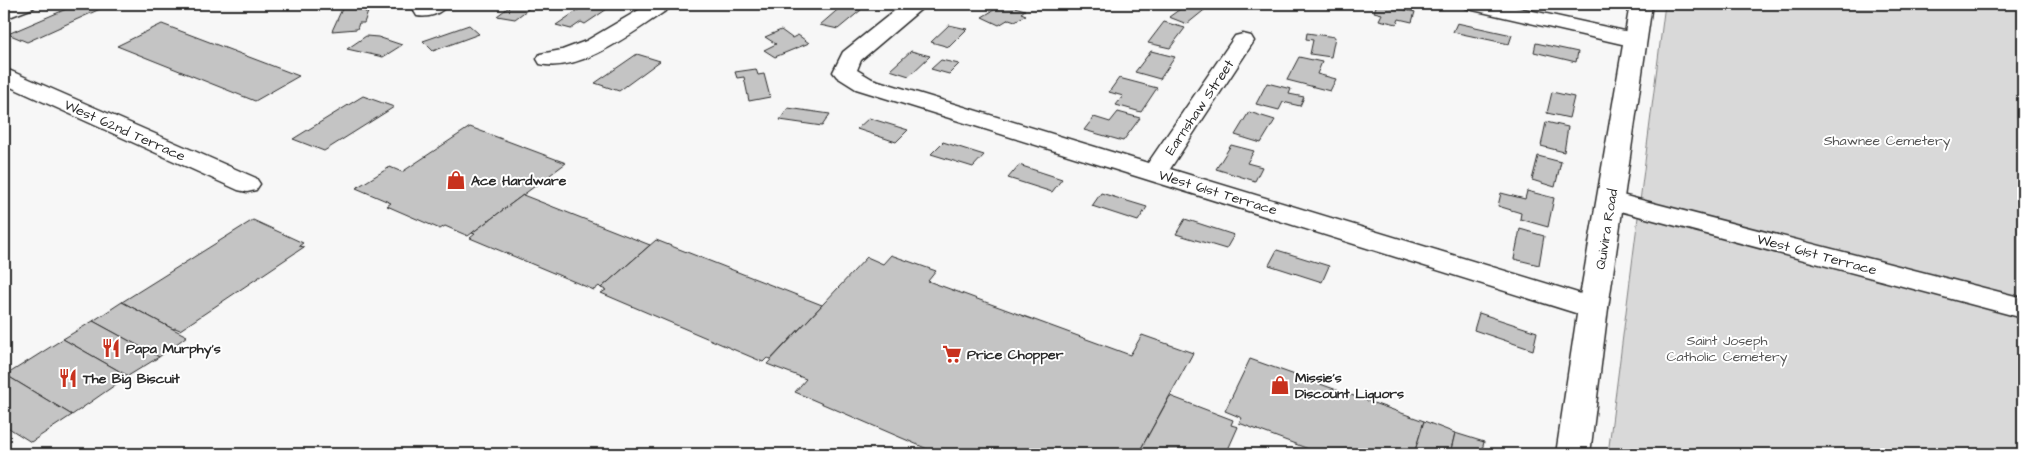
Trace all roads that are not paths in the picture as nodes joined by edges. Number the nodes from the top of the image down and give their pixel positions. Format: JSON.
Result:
{"nodes":[{"id":1,"x":26,"y":4,"type":"edge"},
{"id":2,"x":663,"y":4,"type":"edge"},
{"id":3,"x":916,"y":4,"type":"edge"},
{"id":4,"x":1473,"y":4,"type":"edge"},
{"id":5,"x":1641,"y":4,"type":"edge"},
{"id":6,"x":4,"y":13,"type":"edge"},
{"id":7,"x":1635,"y":40,"type":"junction"},
{"id":8,"x":1243,"y":41,"type":"dead end"},
{"id":9,"x":548,"y":60,"type":"dead end"},
{"id":10,"x":4,"y":75,"type":"edge"},
{"id":11,"x":1154,"y":173,"type":"junction"},
{"id":12,"x":247,"y":184,"type":"dead end"},
{"id":13,"x":1610,"y":200,"type":"junction"},
{"id":14,"x":1593,"y":308,"type":"junction"},
{"id":15,"x":2023,"y":308,"type":"edge"},
{"id":16,"x":1573,"y":454,"type":"edge"}],
"edges":[{"from":1,"to":6,"type":"street"},
{"from":2,"to":9,"type":"street"},
{"from":3,"to":11,"type":"street","name":"West 61st Terrace"},
{"from":4,"to":7,"type":"street"},
{"from":5,"to":7,"type":"street","name":"Quivira Road"},
{"from":7,"to":13,"type":"street","name":"Quivira Road"},
{"from":8,"to":11,"type":"street","name":"Earnshaw Street"},
{"from":10,"to":12,"type":"street","name":"West 62nd Terrace"},
{"from":11,"to":14,"type":"street","name":"West 61st Terrace"},
{"from":13,"to":14,"type":"street","name":"Quivira Road"},
{"from":13,"to":15,"type":"street","name":"West 61st Terrace"},
{"from":14,"to":16,"type":"street","name":"Quivira Road"}]}
